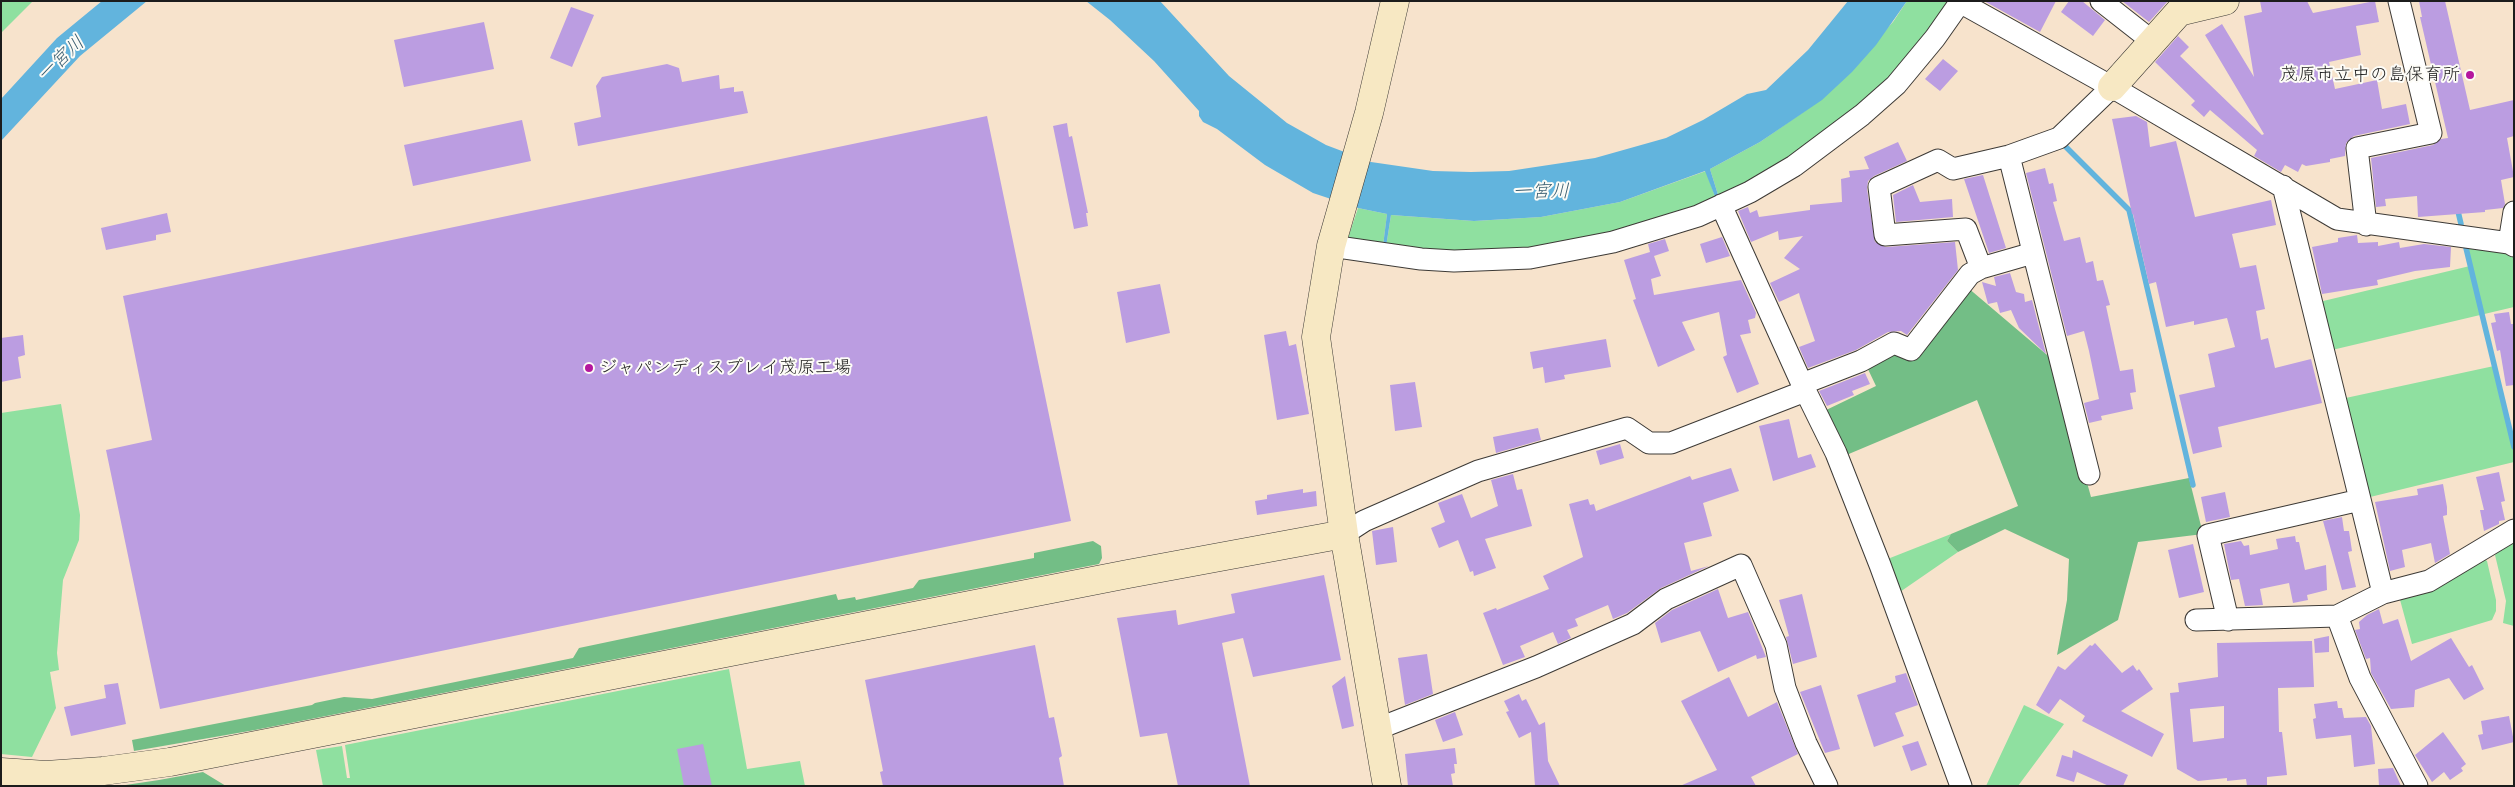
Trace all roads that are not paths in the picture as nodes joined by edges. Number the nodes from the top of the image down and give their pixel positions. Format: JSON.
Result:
{"nodes":[{"id":1,"x":1394,"y":1,"type":"edge"},
{"id":2,"x":2101,"y":1,"type":"edge"},
{"id":3,"x":2225,"y":1,"type":"edge"},
{"id":4,"x":2399,"y":1,"type":"edge"},
{"id":5,"x":1959,"y":2,"type":"edge"},
{"id":6,"x":2183,"y":6,"type":"edge"},
{"id":7,"x":2152,"y":41,"type":"junction"},
{"id":8,"x":2112,"y":86,"type":"junction"},
{"id":9,"x":2009,"y":156,"type":"junction"},
{"id":10,"x":2283,"y":186,"type":"junction"},
{"id":11,"x":1721,"y":205,"type":"junction"},
{"id":12,"x":2514,"y":212,"type":"edge"},
{"id":13,"x":2366,"y":225,"type":"junction"},
{"id":14,"x":1332,"y":243,"type":"junction"},
{"id":15,"x":2512,"y":244,"type":"edge"},
{"id":16,"x":2033,"y":254,"type":"junction"},
{"id":17,"x":1981,"y":268,"type":"junction"},
{"id":18,"x":1802,"y":384,"type":"junction"},
{"id":19,"x":2089,"y":474,"type":"dead end"},
{"id":20,"x":2360,"y":500,"type":"junction"},
{"id":21,"x":2514,"y":530,"type":"edge"},
{"id":22,"x":1344,"y":534,"type":"junction"},
{"id":23,"x":2383,"y":593,"type":"junction"},
{"id":24,"x":2337,"y":616,"type":"junction"},
{"id":25,"x":2196,"y":620,"type":"dead end"},
{"id":26,"x":2228,"y":620,"type":"junction"},
{"id":27,"x":1378,"y":729,"type":"junction"},
{"id":28,"x":1,"y":772,"type":"edge"},
{"id":29,"x":1387,"y":786,"type":"edge"},
{"id":30,"x":1827,"y":786,"type":"edge"},
{"id":31,"x":1961,"y":786,"type":"edge"},
{"id":32,"x":2417,"y":786,"type":"edge"}],
"edges":[{"from":1,"to":14,"type":"street"},
{"from":2,"to":7,"type":"street"},
{"from":3,"to":6,"type":"street"},
{"from":4,"to":13,"type":"street"},
{"from":5,"to":8,"type":"street"},
{"from":5,"to":11,"type":"street"},
{"from":6,"to":7,"type":"street"},
{"from":7,"to":8,"type":"street"},
{"from":8,"to":9,"type":"street"},
{"from":8,"to":10,"type":"street"},
{"from":9,"to":16,"type":"street"},
{"from":9,"to":17,"type":"street"},
{"from":10,"to":13,"type":"street"},
{"from":10,"to":20,"type":"street"},
{"from":11,"to":14,"type":"street"},
{"from":11,"to":18,"type":"street"},
{"from":12,"to":15,"type":"street"},
{"from":13,"to":15,"type":"street"},
{"from":14,"to":22,"type":"street"},
{"from":16,"to":17,"type":"street"},
{"from":16,"to":19,"type":"street"},
{"from":17,"to":18,"type":"street"},
{"from":18,"to":22,"type":"street"},
{"from":18,"to":31,"type":"street"},
{"from":20,"to":23,"type":"street"},
{"from":20,"to":26,"type":"street"},
{"from":21,"to":23,"type":"street"},
{"from":22,"to":27,"type":"street"},
{"from":22,"to":28,"type":"street"},
{"from":23,"to":24,"type":"street"},
{"from":24,"to":26,"type":"street"},
{"from":24,"to":32,"type":"street"},
{"from":25,"to":26,"type":"street"},
{"from":27,"to":29,"type":"street"},
{"from":27,"to":30,"type":"street"}]}
